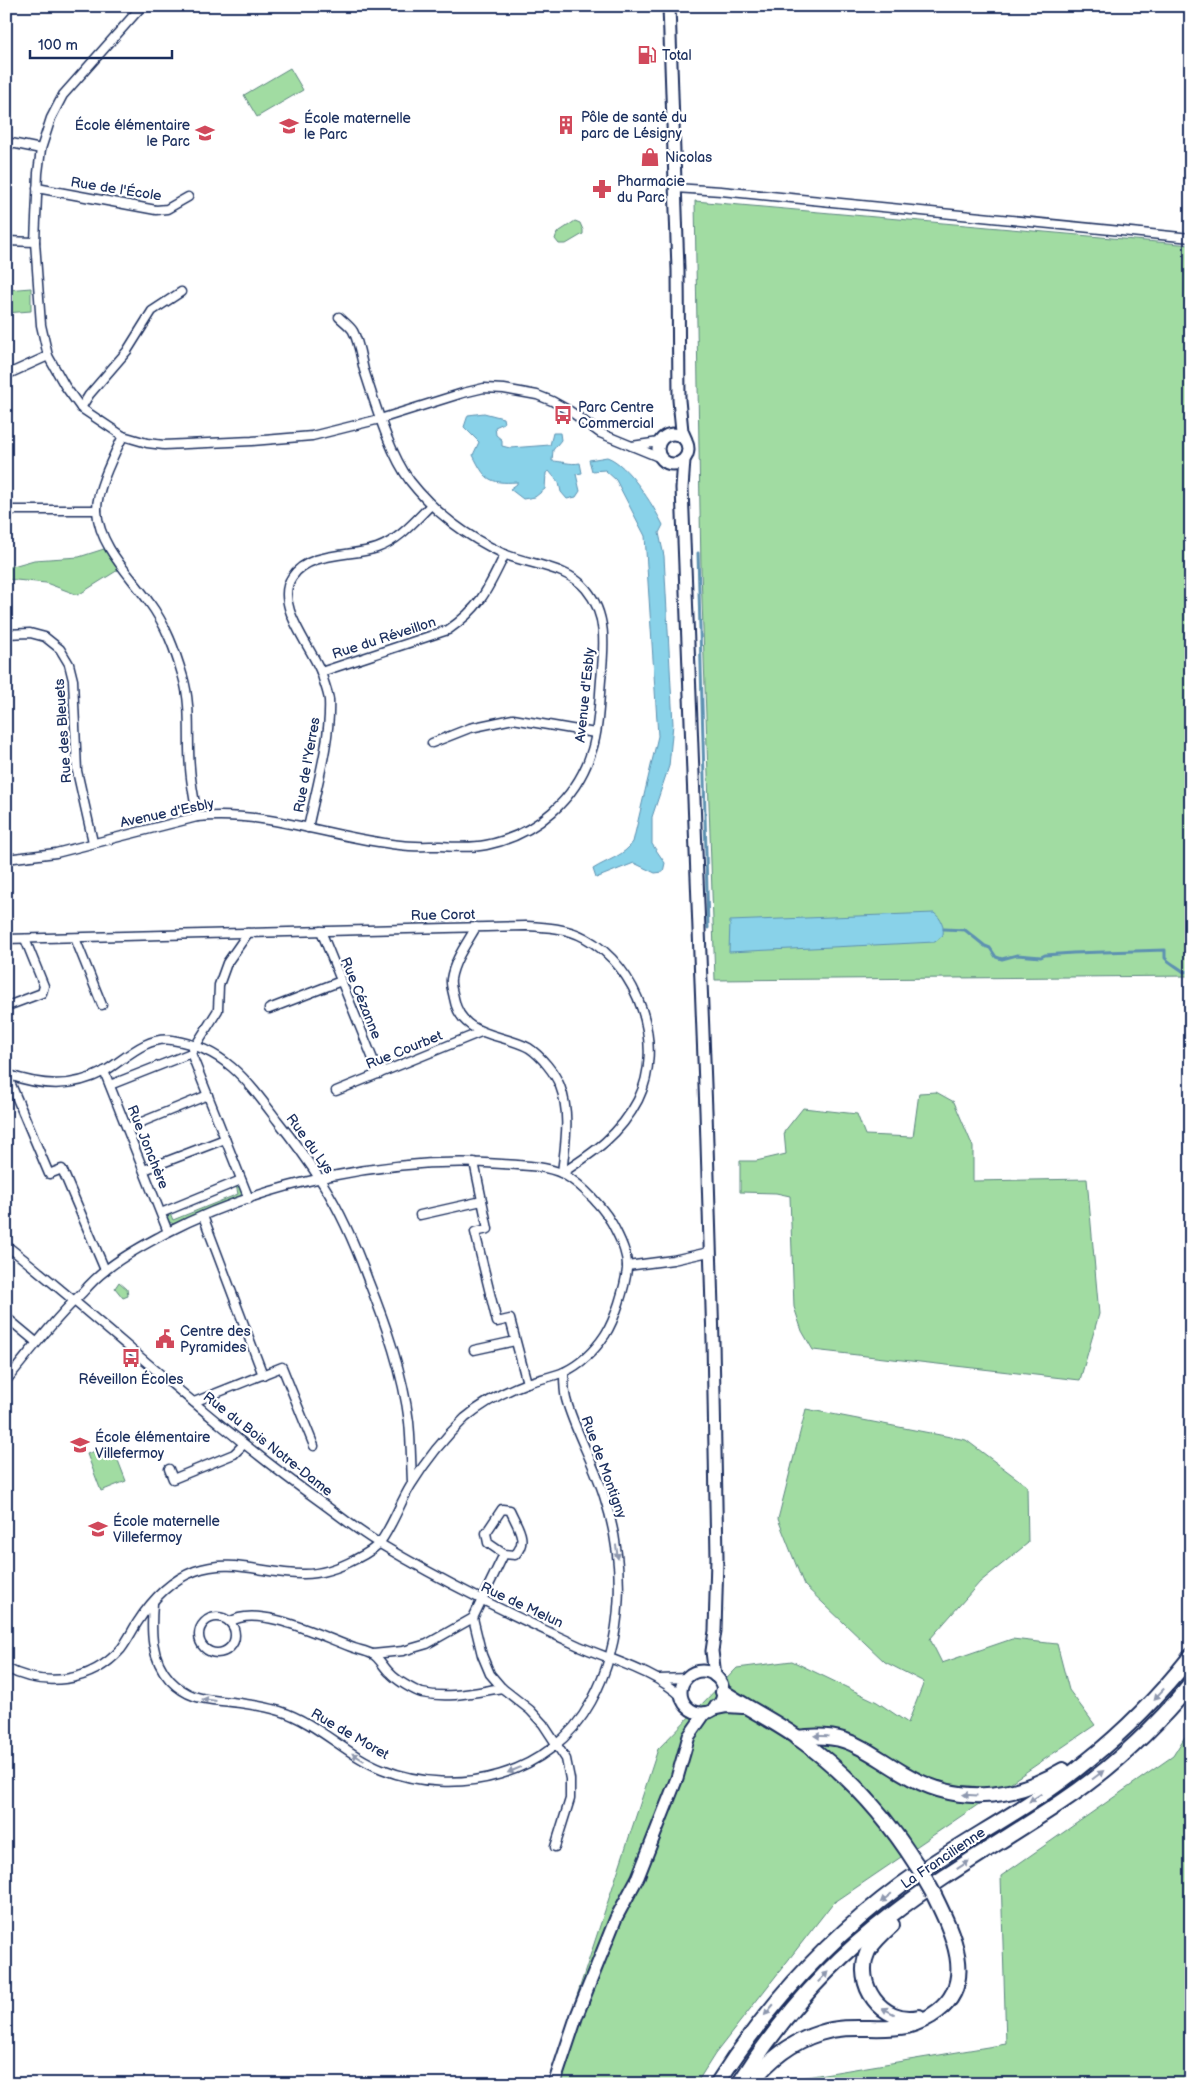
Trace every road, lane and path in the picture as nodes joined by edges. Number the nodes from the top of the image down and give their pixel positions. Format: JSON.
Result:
{"nodes":[{"id":1,"x":142,"y":6,"type":"edge"},
{"id":2,"x":669,"y":6,"type":"edge"},
{"id":3,"x":6,"y":142,"type":"edge"},
{"id":4,"x":41,"y":148,"type":"junction"},
{"id":5,"x":37,"y":188,"type":"junction"},
{"id":6,"x":675,"y":188,"type":"junction"},
{"id":7,"x":188,"y":197,"type":"dead end"},
{"id":8,"x":1191,"y":238,"type":"edge"},
{"id":9,"x":6,"y":241,"type":"edge"},
{"id":10,"x":35,"y":242,"type":"junction"},
{"id":11,"x":181,"y":292,"type":"dead end"},
{"id":12,"x":338,"y":317,"type":"dead end"},
{"id":13,"x":48,"y":356,"type":"junction"},
{"id":14,"x":6,"y":375,"type":"edge"},
{"id":15,"x":679,"y":400,"type":"junction"},
{"id":16,"x":81,"y":408,"type":"junction"},
{"id":17,"x":380,"y":419,"type":"junction"},
{"id":18,"x":123,"y":436,"type":"junction"},
{"id":19,"x":663,"y":438,"type":"junction"},
{"id":20,"x":686,"y":440,"type":"junction"},
{"id":21,"x":629,"y":446,"type":"junction"},
{"id":22,"x":684,"y":460,"type":"junction"},
{"id":23,"x":665,"y":461,"type":"junction"},
{"id":24,"x":682,"y":488,"type":"junction"},
{"id":25,"x":430,"y":506,"type":"junction"},
{"id":26,"x":6,"y":510,"type":"edge"},
{"id":27,"x":97,"y":510,"type":"junction"},
{"id":28,"x":505,"y":554,"type":"junction"},
{"id":29,"x":6,"y":634,"type":"edge"},
{"id":30,"x":321,"y":672,"type":"junction"},
{"id":31,"x":595,"y":733,"type":"junction"},
{"id":32,"x":432,"y":744,"type":"dead end"},
{"id":33,"x":198,"y":817,"type":"junction"},
{"id":34,"x":308,"y":828,"type":"junction"},
{"id":35,"x":93,"y":842,"type":"junction"},
{"id":36,"x":6,"y":859,"type":"edge"},
{"id":37,"x":476,"y":927,"type":"junction"},
{"id":38,"x":321,"y":931,"type":"junction"},
{"id":39,"x":248,"y":933,"type":"junction"},
{"id":40,"x":75,"y":938,"type":"junction"},
{"id":41,"x":6,"y":939,"type":"edge"},
{"id":42,"x":25,"y":939,"type":"junction"},
{"id":43,"x":341,"y":980,"type":"junction"},
{"id":44,"x":10,"y":1005,"type":"dead end"},
{"id":45,"x":102,"y":1005,"type":"dead end"},
{"id":46,"x":269,"y":1009,"type":"dead end"},
{"id":47,"x":481,"y":1032,"type":"junction"},
{"id":48,"x":196,"y":1045,"type":"junction"},
{"id":49,"x":191,"y":1053,"type":"junction"},
{"id":50,"x":104,"y":1071,"type":"junction"},
{"id":51,"x":379,"y":1074,"type":"junction"},
{"id":52,"x":6,"y":1075,"type":"edge"},
{"id":53,"x":110,"y":1085,"type":"junction"},
{"id":54,"x":336,"y":1091,"type":"dead end"},
{"id":55,"x":208,"y":1095,"type":"junction"},
{"id":56,"x":127,"y":1128,"type":"junction"},
{"id":57,"x":226,"y":1138,"type":"junction"},
{"id":58,"x":474,"y":1162,"type":"junction"},
{"id":59,"x":144,"y":1170,"type":"junction"},
{"id":60,"x":562,"y":1174,"type":"junction"},
{"id":61,"x":320,"y":1179,"type":"junction"},
{"id":62,"x":242,"y":1180,"type":"junction"},
{"id":63,"x":249,"y":1199,"type":"junction"},
{"id":64,"x":482,"y":1201,"type":"junction"},
{"id":65,"x":161,"y":1213,"type":"junction"},
{"id":66,"x":420,"y":1215,"type":"dead end"},
{"id":67,"x":203,"y":1216,"type":"junction"},
{"id":68,"x":168,"y":1232,"type":"junction"},
{"id":69,"x":6,"y":1245,"type":"edge"},
{"id":70,"x":710,"y":1252,"type":"junction"},
{"id":71,"x":627,"y":1266,"type":"junction"},
{"id":72,"x":105,"y":1270,"type":"junction"},
{"id":73,"x":75,"y":1300,"type":"junction"},
{"id":74,"x":6,"y":1317,"type":"edge"},
{"id":75,"x":515,"y":1341,"type":"junction"},
{"id":76,"x":36,"y":1342,"type":"junction"},
{"id":77,"x":474,"y":1350,"type":"dead end"},
{"id":78,"x":9,"y":1372,"type":"edge"},
{"id":79,"x":564,"y":1372,"type":"junction"},
{"id":80,"x":263,"y":1375,"type":"junction"},
{"id":81,"x":6,"y":1381,"type":"edge"},
{"id":82,"x":526,"y":1383,"type":"junction"},
{"id":83,"x":194,"y":1402,"type":"junction"},
{"id":84,"x":244,"y":1444,"type":"junction"},
{"id":85,"x":314,"y":1446,"type":"dead end"},
{"id":86,"x":169,"y":1469,"type":"dead end"},
{"id":87,"x":412,"y":1482,"type":"junction"},
{"id":88,"x":380,"y":1544,"type":"junction"},
{"id":89,"x":504,"y":1554,"type":"junction"},
{"id":90,"x":481,"y":1600,"type":"junction"},
{"id":91,"x":154,"y":1602,"type":"junction"},
{"id":92,"x":473,"y":1618,"type":"junction"},
{"id":93,"x":230,"y":1622,"type":"junction"},
{"id":94,"x":712,"y":1651,"type":"junction"},
{"id":95,"x":373,"y":1654,"type":"junction"},
{"id":96,"x":1191,"y":1656,"type":"edge"},
{"id":97,"x":609,"y":1659,"type":"junction"},
{"id":98,"x":6,"y":1668,"type":"edge"},
{"id":99,"x":699,"y":1672,"type":"junction"},
{"id":100,"x":715,"y":1676,"type":"junction"},
{"id":101,"x":687,"y":1678,"type":"junction"},
{"id":102,"x":659,"y":1679,"type":"junction"},
{"id":103,"x":1191,"y":1684,"type":"edge"},
{"id":104,"x":502,"y":1688,"type":"junction"},
{"id":105,"x":723,"y":1692,"type":"junction"},
{"id":106,"x":682,"y":1696,"type":"junction"},
{"id":107,"x":744,"y":1706,"type":"junction"},
{"id":108,"x":688,"y":1708,"type":"junction"},
{"id":109,"x":711,"y":1710,"type":"junction"},
{"id":110,"x":689,"y":1736,"type":"junction"},
{"id":111,"x":797,"y":1738,"type":"junction"},
{"id":112,"x":1106,"y":1744,"type":"junction"},
{"id":113,"x":556,"y":1745,"type":"junction"},
{"id":114,"x":555,"y":1847,"type":"dead end"},
{"id":115,"x":932,"y":1886,"type":"junction"},
{"id":116,"x":935,"y":2013,"type":"junction"},
{"id":117,"x":554,"y":2084,"type":"edge"},
{"id":118,"x":717,"y":2084,"type":"edge"},
{"id":119,"x":739,"y":2084,"type":"edge"},
{"id":120,"x":750,"y":2084,"type":"edge"}],
"edges":[{"from":1,"to":4,"type":"street"},
{"from":2,"to":6,"type":"street"},
{"from":3,"to":4,"type":"street"},
{"from":4,"to":5,"type":"street"},
{"from":5,"to":7,"type":"street","name":"Rue de l'École"},
{"from":5,"to":10,"type":"street"},
{"from":6,"to":8,"type":"street"},
{"from":6,"to":15,"type":"street"},
{"from":9,"to":10,"type":"street"},
{"from":10,"to":13,"type":"street"},
{"from":11,"to":16,"type":"street"},
{"from":12,"to":17,"type":"street","name":"Avenue d'Esbly"},
{"from":13,"to":14,"type":"street"},
{"from":13,"to":16,"type":"street"},
{"from":15,"to":19,"type":"street"},
{"from":15,"to":20,"type":"street"},
{"from":16,"to":18,"type":"street"},
{"from":17,"to":18,"type":"street"},
{"from":17,"to":21,"type":"street"},
{"from":17,"to":25,"type":"street","name":"Avenue d'Esbly"},
{"from":18,"to":27,"type":"street"},
{"from":19,"to":20,"type":"street"},
{"from":19,"to":21,"type":"street"},
{"from":19,"to":23,"type":"street"},
{"from":20,"to":22,"type":"street"},
{"from":21,"to":23,"type":"street"},
{"from":22,"to":23,"type":"street"},
{"from":22,"to":24,"type":"street"},
{"from":23,"to":24,"type":"street"},
{"from":24,"to":70,"type":"street"},
{"from":25,"to":28,"type":"street","name":"Avenue d'Esbly"},
{"from":25,"to":30,"type":"street","name":"Rue de l'Yerres"},
{"from":26,"to":27,"type":"street"},
{"from":27,"to":33,"type":"street"},
{"from":28,"to":30,"type":"street","name":"Rue du Réveillon"},
{"from":28,"to":31,"type":"street","name":"Avenue d'Esbly"},
{"from":29,"to":35,"type":"street","name":"Rue des Bleuets"},
{"from":30,"to":34,"type":"street","name":"Rue de l'Yerres"},
{"from":31,"to":32,"type":"street"},
{"from":31,"to":34,"type":"street","name":"Avenue d'Esbly"},
{"from":33,"to":34,"type":"street","name":"Avenue d'Esbly"},
{"from":33,"to":35,"type":"street","name":"Avenue d'Esbly"},
{"from":35,"to":36,"type":"street","name":"Avenue d'Esbly"},
{"from":37,"to":38,"type":"street","name":"Rue Corot"},
{"from":37,"to":47,"type":"street"},
{"from":37,"to":60,"type":"street","name":"Rue Corot"},
{"from":38,"to":39,"type":"street","name":"Rue Corot"},
{"from":38,"to":43,"type":"street","name":"Rue Cézanne"},
{"from":39,"to":40,"type":"street","name":"Rue Corot"},
{"from":39,"to":48,"type":"street"},
{"from":40,"to":42,"type":"street","name":"Rue Corot"},
{"from":40,"to":45,"type":"street"},
{"from":41,"to":42,"type":"street","name":"Rue Corot"},
{"from":42,"to":44,"type":"street"},
{"from":43,"to":46,"type":"street"},
{"from":43,"to":51,"type":"street","name":"Rue Cézanne"},
{"from":47,"to":51,"type":"street","name":"Rue Courbet"},
{"from":47,"to":60,"type":"street"},
{"from":48,"to":49,"type":"street"},
{"from":48,"to":50,"type":"street","name":"Rue du Lys"},
{"from":48,"to":61,"type":"street","name":"Rue du Lys"},
{"from":49,"to":53,"type":"street"},
{"from":49,"to":55,"type":"street"},
{"from":50,"to":52,"type":"street","name":"Rue du Lys"},
{"from":50,"to":53,"type":"street","name":"Rue Jonchère"},
{"from":51,"to":54,"type":"street","name":"Rue Courbet"},
{"from":52,"to":72,"type":"street"},
{"from":53,"to":56,"type":"street","name":"Rue Jonchère"},
{"from":55,"to":56,"type":"street"},
{"from":55,"to":57,"type":"street"},
{"from":56,"to":59,"type":"street","name":"Rue Jonchère"},
{"from":57,"to":59,"type":"street"},
{"from":57,"to":62,"type":"street"},
{"from":58,"to":60,"type":"street"},
{"from":58,"to":61,"type":"street"},
{"from":58,"to":64,"type":"street"},
{"from":59,"to":65,"type":"street","name":"Rue Jonchère"},
{"from":60,"to":71,"type":"street"},
{"from":61,"to":63,"type":"street"},
{"from":61,"to":87,"type":"street","name":"Rue du Lys"},
{"from":62,"to":63,"type":"street"},
{"from":62,"to":65,"type":"street"},
{"from":63,"to":67,"type":"street"},
{"from":64,"to":66,"type":"street"},
{"from":64,"to":75,"type":"street"},
{"from":65,"to":68,"type":"street","name":"Rue Jonchère"},
{"from":67,"to":68,"type":"street"},
{"from":67,"to":80,"type":"street"},
{"from":68,"to":72,"type":"street"},
{"from":69,"to":73,"type":"street","name":"Rue du Bois Notre-Dame"},
{"from":70,"to":71,"type":"street"},
{"from":70,"to":94,"type":"street"},
{"from":71,"to":79,"type":"street"},
{"from":72,"to":73,"type":"street"},
{"from":73,"to":76,"type":"street"},
{"from":73,"to":83,"type":"street","name":"Rue du Bois Notre-Dame"},
{"from":74,"to":76,"type":"street"},
{"from":75,"to":77,"type":"street"},
{"from":75,"to":82,"type":"street"},
{"from":76,"to":78,"type":"street"},
{"from":78,"to":81,"type":"street"},
{"from":79,"to":82,"type":"street"},
{"from":79,"to":97,"type":"street","name":"Rue de Montigny","one_way":true},
{"from":80,"to":83,"type":"street"},
{"from":80,"to":85,"type":"street"},
{"from":82,"to":87,"type":"street"},
{"from":83,"to":84,"type":"street","name":"Rue du Bois Notre-Dame"},
{"from":84,"to":86,"type":"street"},
{"from":84,"to":88,"type":"street","name":"Rue du Bois Notre-Dame"},
{"from":87,"to":88,"type":"street"},
{"from":88,"to":90,"type":"street","name":"Rue de Melun"},
{"from":88,"to":91,"type":"street"},
{"from":89,"to":89,"type":"street"},
{"from":89,"to":90,"type":"street"},
{"from":90,"to":92,"type":"street"},
{"from":90,"to":97,"type":"street","name":"Rue de Melun"},
{"from":91,"to":98,"type":"street"},
{"from":113,"to":91,"type":"street","name":"Rue de Moret","one_way":true},
{"from":92,"to":95,"type":"street"},
{"from":92,"to":104,"type":"street"},
{"from":93,"to":93,"type":"street"},
{"from":93,"to":95,"type":"street"},
{"from":94,"to":99,"type":"street"},
{"from":94,"to":100,"type":"street"},
{"from":95,"to":104,"type":"street"},
{"from":96,"to":112,"type":"highway","name":"La Francilienne","one_way":true},
{"from":97,"to":102,"type":"street","name":"Rue de Melun"},
{"from":97,"to":113,"type":"street","name":"Rue de Moret"},
{"from":99,"to":100,"type":"street"},
{"from":99,"to":101,"type":"street"},
{"from":100,"to":105,"type":"street"},
{"from":101,"to":102,"type":"street","name":"Rue de Melun"},
{"from":101,"to":106,"type":"street"},
{"from":102,"to":106,"type":"street","name":"Rue de Melun"},
{"from":115,"to":103,"type":"highway","name":"La Francilienne","one_way":true},
{"from":104,"to":113,"type":"street"},
{"from":105,"to":107,"type":"highway"},
{"from":105,"to":109,"type":"street"},
{"from":106,"to":108,"type":"street"},
{"from":107,"to":109,"type":"highway"},
{"from":107,"to":111,"type":"highway"},
{"from":108,"to":109,"type":"street"},
{"from":108,"to":110,"type":"street"},
{"from":109,"to":110,"type":"street"},
{"from":110,"to":117,"type":"street"},
{"from":112,"to":111,"type":"highway","one_way":true},
{"from":111,"to":116,"type":"highway","bridge":true},
{"from":112,"to":118,"type":"highway","name":"La Francilienne","one_way":true},
{"from":113,"to":114,"type":"street"},
{"from":116,"to":115,"type":"highway","one_way":true},
{"from":119,"to":115,"type":"highway","name":"La Francilienne","one_way":true},
{"from":116,"to":120,"type":"highway"}]}
